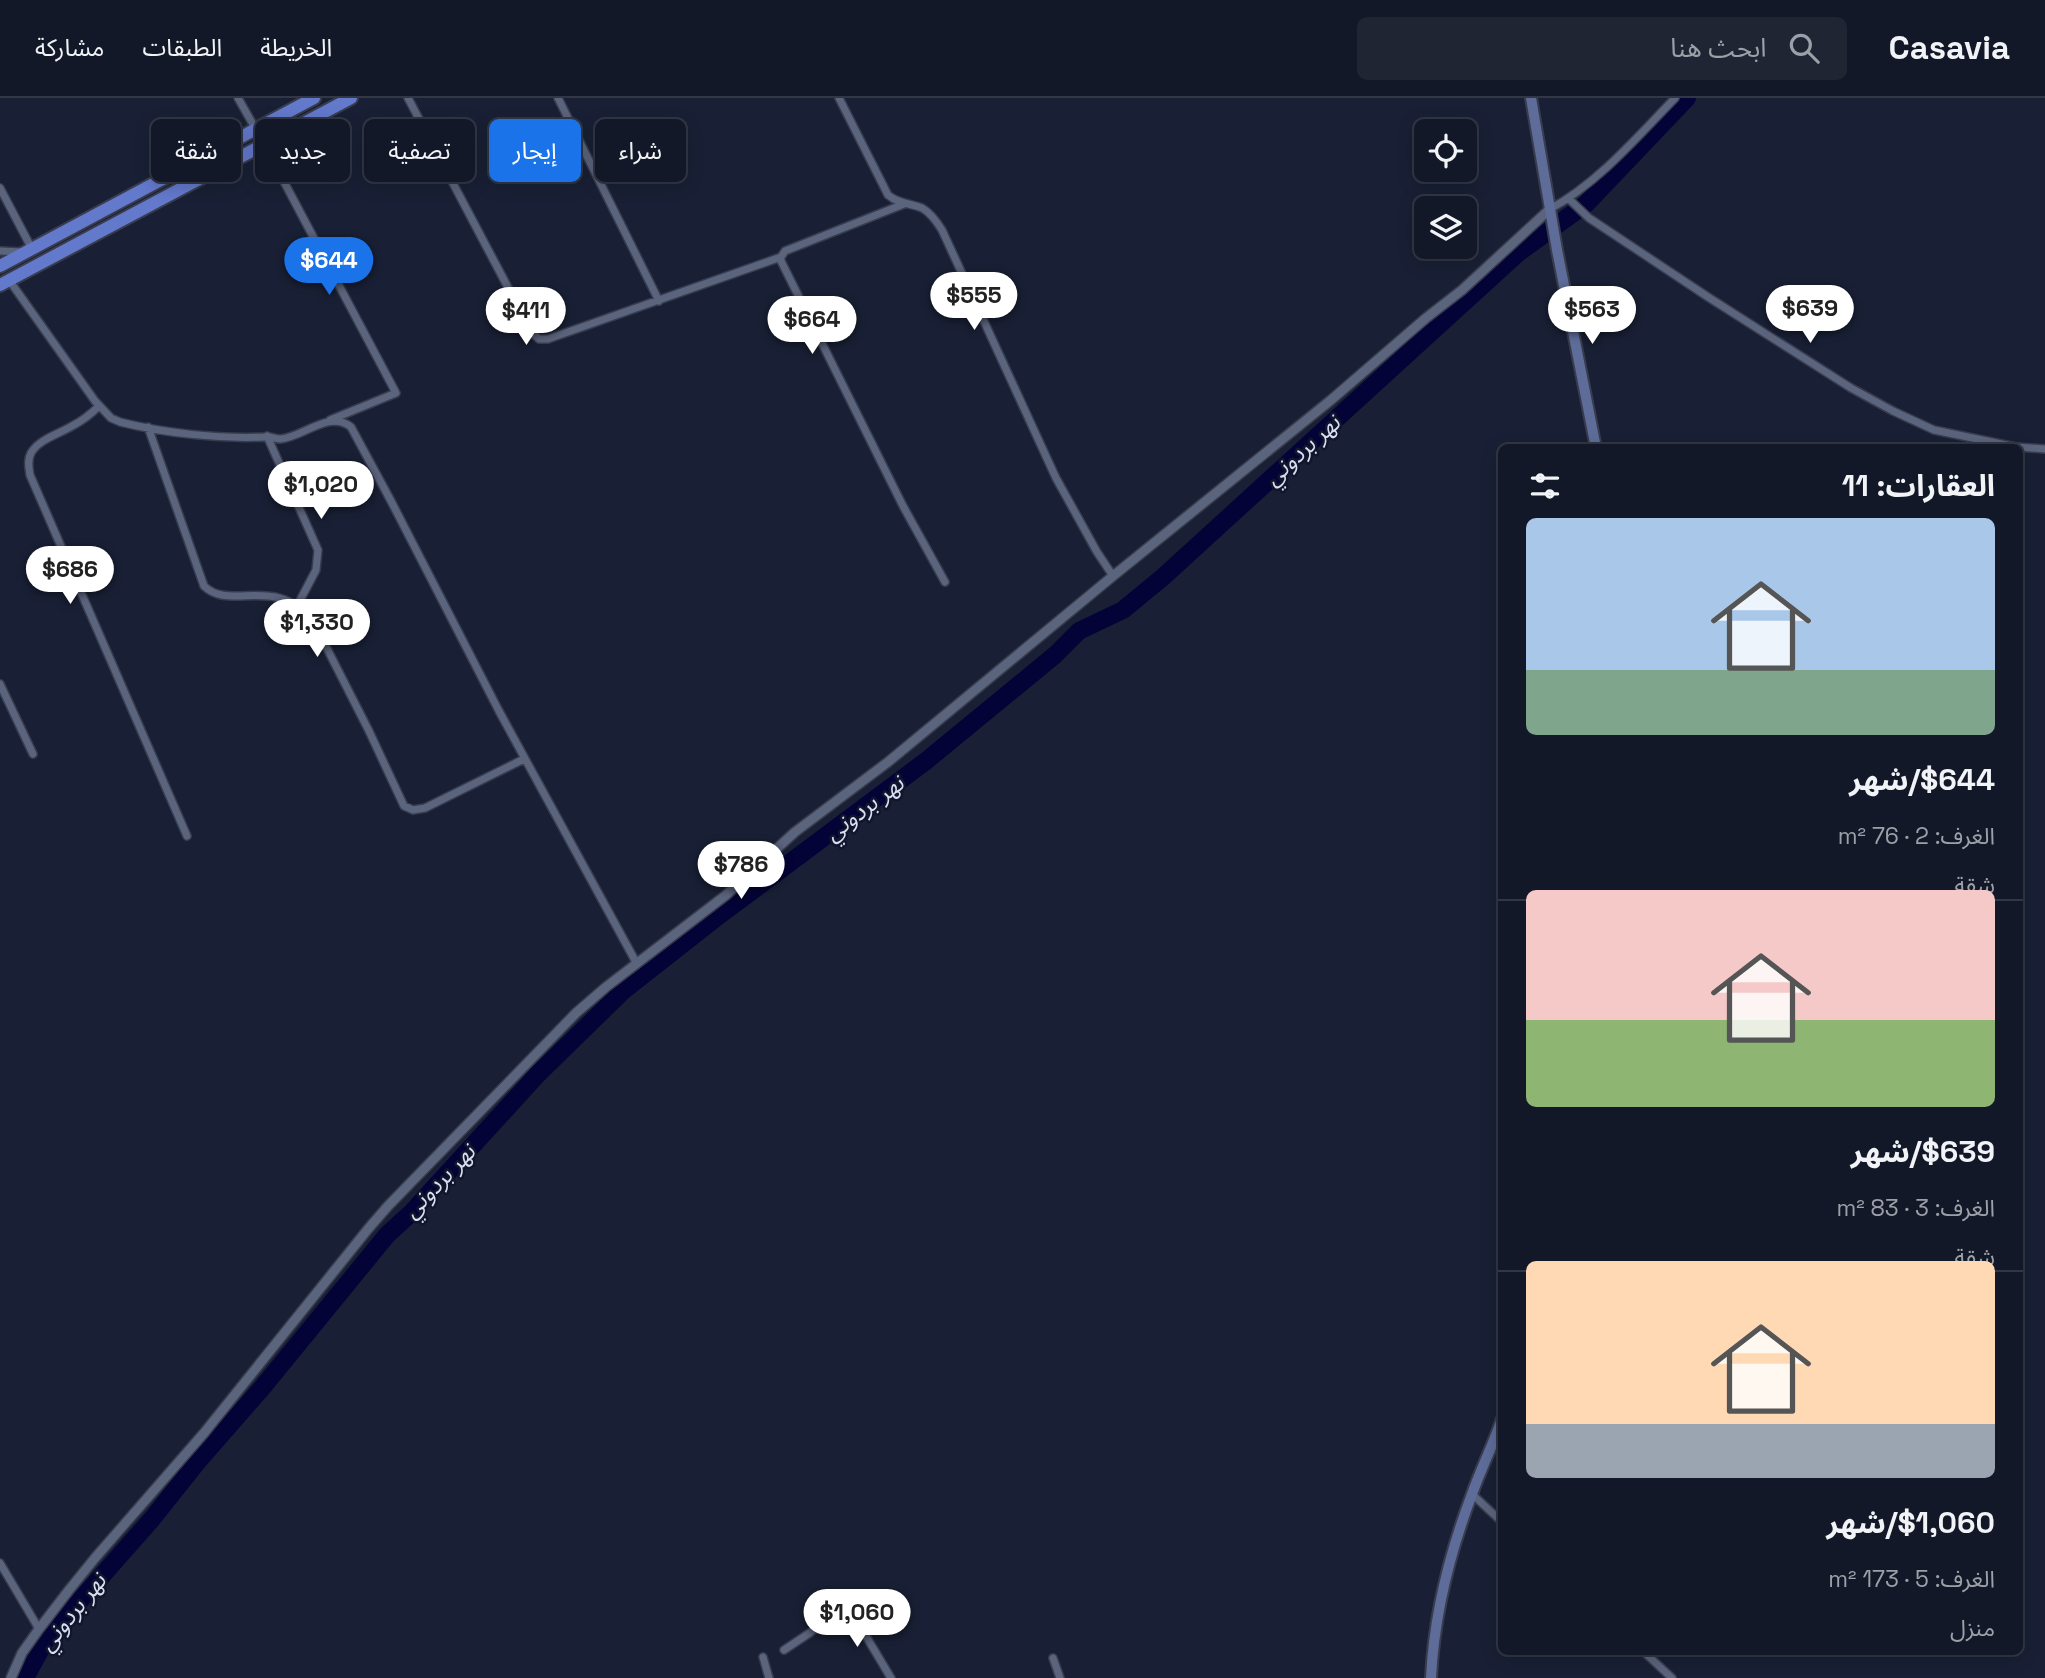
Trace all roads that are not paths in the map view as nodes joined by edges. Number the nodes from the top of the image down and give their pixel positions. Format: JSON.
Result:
{"nodes":[{"id":1,"x":238,"y":98,"type":"edge"},
{"id":2,"x":314,"y":98,"type":"edge"},
{"id":3,"x":351,"y":98,"type":"edge"},
{"id":4,"x":408,"y":98,"type":"edge"},
{"id":5,"x":558,"y":98,"type":"edge"},
{"id":6,"x":839,"y":98,"type":"edge"},
{"id":7,"x":1531,"y":98,"type":"edge"},
{"id":8,"x":1675,"y":98,"type":"edge"},
{"id":9,"x":273,"y":119,"type":"edge"},
{"id":10,"x":311,"y":119,"type":"edge"},
{"id":11,"x":255,"y":128,"type":"joint"},
{"id":12,"x":255,"y":149,"type":"edge"},
{"id":13,"x":284,"y":182,"type":"edge"},
{"id":14,"x":0,"y":188,"type":"edge"},
{"id":15,"x":1569,"y":199,"type":"junction"},
{"id":16,"x":904,"y":204,"type":"junction"},
{"id":17,"x":1551,"y":214,"type":"junction"},
{"id":18,"x":0,"y":251,"type":"edge"},
{"id":19,"x":30,"y":251,"type":"junction"},
{"id":20,"x":781,"y":257,"type":"junction"},
{"id":21,"x":0,"y":266,"type":"edge"},
{"id":22,"x":5,"y":282,"type":"edge"},
{"id":23,"x":659,"y":301,"type":"junction"},
{"id":24,"x":99,"y":406,"type":"junction"},
{"id":25,"x":321,"y":424,"type":"junction"},
{"id":26,"x":148,"y":427,"type":"junction"},
{"id":27,"x":267,"y":436,"type":"junction"},
{"id":28,"x":1595,"y":444,"type":"edge"},
{"id":29,"x":2002,"y":444,"type":"edge"},
{"id":30,"x":2023,"y":447,"type":"edge"},
{"id":31,"x":2045,"y":449,"type":"edge"},
{"id":32,"x":1113,"y":576,"type":"junction"},
{"id":33,"x":945,"y":582,"type":"dead end"},
{"id":34,"x":297,"y":606,"type":"junction"},
{"id":35,"x":0,"y":684,"type":"edge"},
{"id":36,"x":33,"y":754,"type":"dead end"},
{"id":37,"x":524,"y":759,"type":"junction"},
{"id":38,"x":187,"y":836,"type":"dead end"},
{"id":39,"x":637,"y":964,"type":"junction"},
{"id":40,"x":1498,"y":1429,"type":"edge"},
{"id":41,"x":1472,"y":1494,"type":"junction"},
{"id":42,"x":1498,"y":1518,"type":"edge"},
{"id":43,"x":0,"y":1563,"type":"edge"},
{"id":44,"x":39,"y":1629,"type":"junction"},
{"id":45,"x":784,"y":1650,"type":"dead end"},
{"id":46,"x":1647,"y":1655,"type":"edge"},
{"id":47,"x":763,"y":1657,"type":"dead end"},
{"id":48,"x":1053,"y":1658,"type":"dead end"},
{"id":49,"x":11,"y":1678,"type":"edge"},
{"id":50,"x":769,"y":1678,"type":"edge"},
{"id":51,"x":891,"y":1678,"type":"edge"},
{"id":52,"x":1060,"y":1678,"type":"edge"},
{"id":53,"x":1431,"y":1678,"type":"edge"},
{"id":54,"x":1672,"y":1678,"type":"edge"}],
"edges":[{"from":1,"to":11,"type":"street"},
{"from":2,"to":9,"type":"highway"},
{"from":3,"to":10,"type":"highway"},
{"from":4,"to":23,"type":"street"},
{"from":5,"to":23,"type":"street"},
{"from":6,"to":16,"type":"street"},
{"from":7,"to":17,"type":"main road"},
{"from":8,"to":15,"type":"street"},
{"from":11,"to":19,"type":"highway"},
{"from":12,"to":22,"type":"highway"},
{"from":13,"to":25,"type":"street"},
{"from":14,"to":19,"type":"street"},
{"from":15,"to":17,"type":"street"},
{"from":15,"to":29,"type":"street"},
{"from":16,"to":20,"type":"street"},
{"from":16,"to":32,"type":"street"},
{"from":17,"to":28,"type":"main road"},
{"from":17,"to":32,"type":"street"},
{"from":18,"to":19,"type":"street"},
{"from":19,"to":21,"type":"highway"},
{"from":20,"to":23,"type":"street"},
{"from":20,"to":33,"type":"street"},
{"from":22,"to":24,"type":"street"},
{"from":24,"to":26,"type":"street"},
{"from":24,"to":38,"type":"street"},
{"from":25,"to":27,"type":"street"},
{"from":25,"to":37,"type":"street"},
{"from":26,"to":27,"type":"street"},
{"from":26,"to":34,"type":"street"},
{"from":27,"to":34,"type":"street"},
{"from":30,"to":31,"type":"street"},
{"from":32,"to":39,"type":"street"},
{"from":34,"to":37,"type":"street"},
{"from":35,"to":36,"type":"street"},
{"from":37,"to":39,"type":"street"},
{"from":39,"to":44,"type":"street"},
{"from":40,"to":41,"type":"main road"},
{"from":41,"to":42,"type":"street"},
{"from":41,"to":53,"type":"main road"},
{"from":43,"to":44,"type":"street"},
{"from":44,"to":49,"type":"street"},
{"from":45,"to":51,"type":"street"},
{"from":46,"to":54,"type":"street"},
{"from":47,"to":50,"type":"street"},
{"from":48,"to":52,"type":"street"}]}
